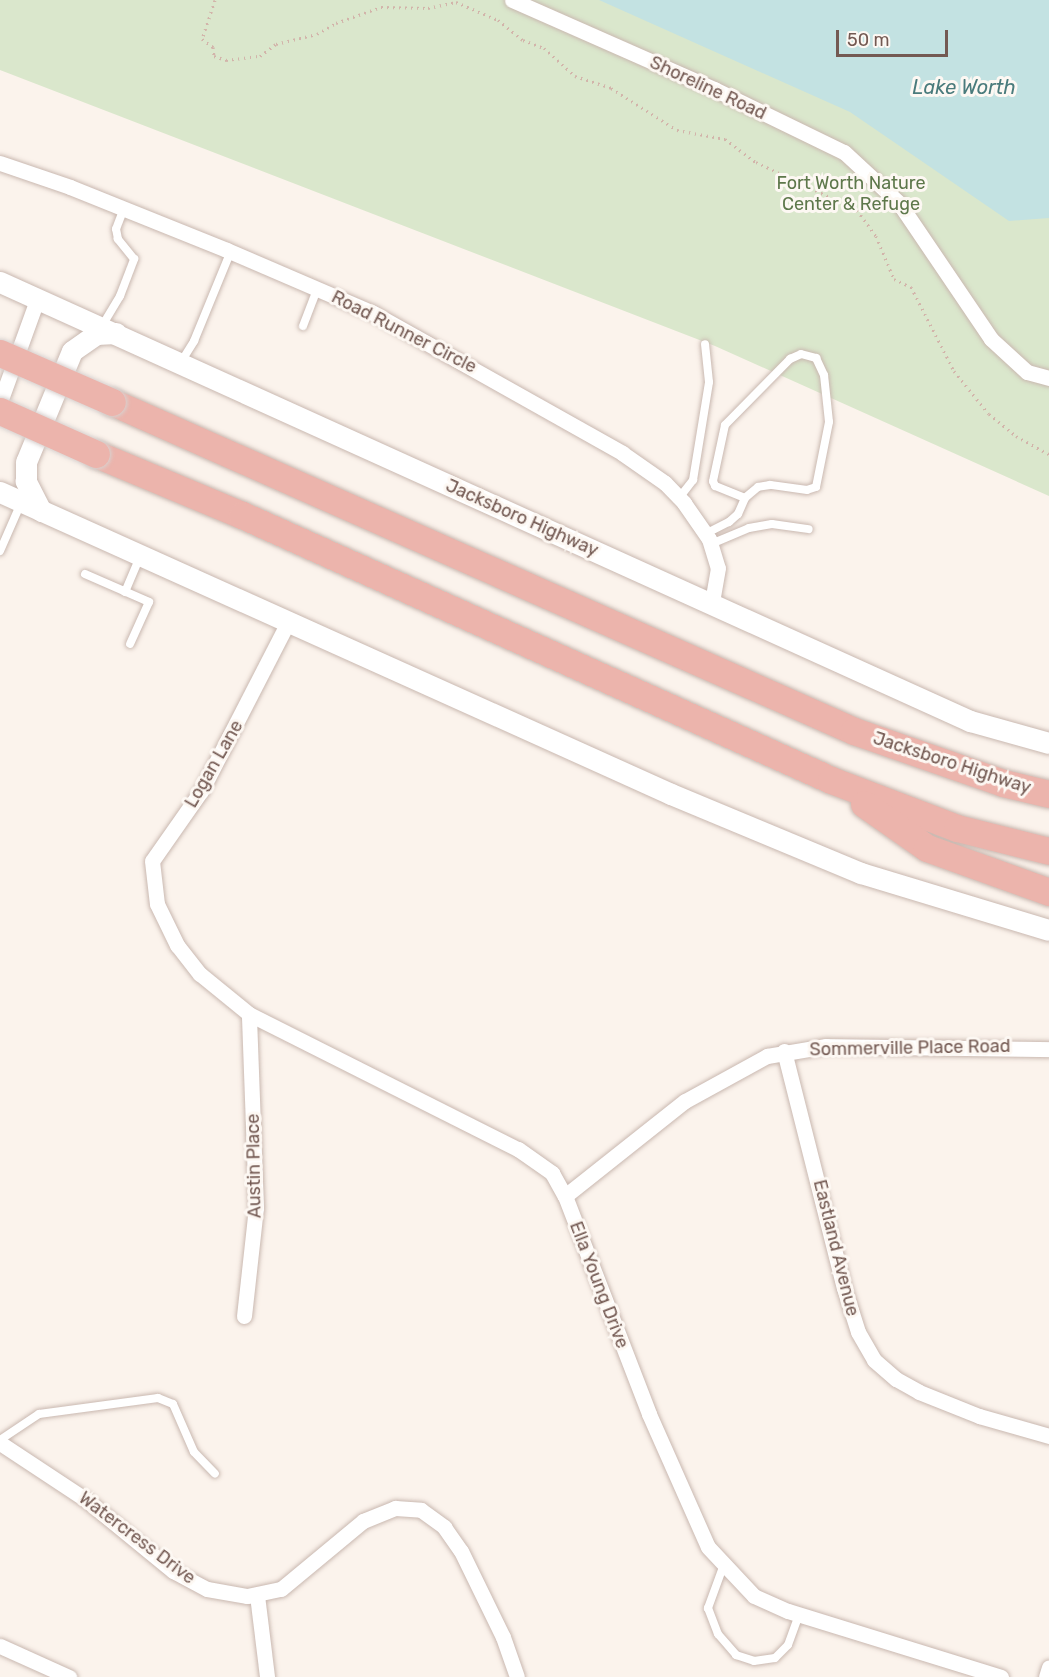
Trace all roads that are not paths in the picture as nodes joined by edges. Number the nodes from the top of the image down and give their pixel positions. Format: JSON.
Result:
{"nodes":[{"id":1,"x":512,"y":0,"type":"edge"},
{"id":2,"x":0,"y":163,"type":"edge"},
{"id":3,"x":124,"y":208,"type":"junction"},
{"id":4,"x":231,"y":251,"type":"junction"},
{"id":5,"x":0,"y":282,"type":"edge"},
{"id":6,"x":317,"y":289,"type":"junction"},
{"id":7,"x":38,"y":297,"type":"junction"},
{"id":8,"x":303,"y":326,"type":"dead end"},
{"id":9,"x":110,"y":329,"type":"junction"},
{"id":10,"x":705,"y":344,"type":"dead end"},
{"id":11,"x":0,"y":353,"type":"edge"},
{"id":12,"x":181,"y":362,"type":"junction"},
{"id":13,"x":1049,"y":378,"type":"edge"},
{"id":14,"x":0,"y":402,"type":"edge"},
{"id":15,"x":0,"y":411,"type":"edge"},
{"id":16,"x":0,"y":492,"type":"edge"},
{"id":17,"x":679,"y":498,"type":"junction"},
{"id":18,"x":745,"y":498,"type":"junction"},
{"id":19,"x":21,"y":502,"type":"junction"},
{"id":20,"x":41,"y":511,"type":"junction"},
{"id":21,"x":809,"y":528,"type":"dead end"},
{"id":22,"x":708,"y":539,"type":"junction"},
{"id":23,"x":0,"y":551,"type":"edge"},
{"id":24,"x":140,"y":557,"type":"junction"},
{"id":25,"x":85,"y":574,"type":"dead end"},
{"id":26,"x":125,"y":591,"type":"junction"},
{"id":27,"x":712,"y":602,"type":"junction"},
{"id":28,"x":287,"y":624,"type":"junction"},
{"id":29,"x":130,"y":644,"type":"dead end"},
{"id":30,"x":1049,"y":742,"type":"edge"},
{"id":31,"x":831,"y":780,"type":"junction"},
{"id":32,"x":1049,"y":794,"type":"edge"},
{"id":33,"x":1049,"y":851,"type":"edge"},
{"id":34,"x":1049,"y":892,"type":"edge"},
{"id":35,"x":157,"y":904,"type":"joint"},
{"id":36,"x":1049,"y":930,"type":"edge"},
{"id":37,"x":249,"y":1014,"type":"junction"},
{"id":38,"x":1049,"y":1049,"type":"edge"},
{"id":39,"x":784,"y":1051,"type":"junction"},
{"id":40,"x":565,"y":1196,"type":"junction"},
{"id":41,"x":244,"y":1316,"type":"dead end"},
{"id":42,"x":1049,"y":1436,"type":"edge"},
{"id":43,"x":0,"y":1442,"type":"edge"},
{"id":44,"x":215,"y":1474,"type":"dead end"},
{"id":45,"x":723,"y":1566,"type":"junction"},
{"id":46,"x":257,"y":1595,"type":"junction"},
{"id":47,"x":799,"y":1614,"type":"junction"},
{"id":48,"x":0,"y":1646,"type":"edge"},
{"id":49,"x":1049,"y":1667,"type":"edge"},
{"id":50,"x":69,"y":1677,"type":"edge"},
{"id":51,"x":267,"y":1677,"type":"edge"},
{"id":52,"x":517,"y":1677,"type":"edge"},
{"id":53,"x":1001,"y":1677,"type":"edge"},
{"id":54,"x":1046,"y":1677,"type":"edge"}],
"edges":[{"from":1,"to":13,"type":"street","name":"Shoreline Road"},
{"from":2,"to":3,"type":"street","name":"Road Runner Circle"},
{"from":3,"to":4,"type":"street","name":"Road Runner Circle"},
{"from":3,"to":9,"type":"lane"},
{"from":4,"to":6,"type":"street","name":"Road Runner Circle"},
{"from":4,"to":12,"type":"lane"},
{"from":5,"to":7,"type":"main road","name":"Jacksboro Highway"},
{"from":6,"to":8,"type":"lane"},
{"from":6,"to":17,"type":"street","name":"Road Runner Circle"},
{"from":7,"to":9,"type":"main road","name":"Jacksboro Highway"},
{"from":7,"to":14,"type":"street"},
{"from":9,"to":12,"type":"main road","name":"Jacksboro Highway"},
{"from":9,"to":20,"type":"main road"},
{"from":10,"to":17,"type":"lane"},
{"from":11,"to":32,"type":"highway","name":"Jacksboro Highway","bridge":true},
{"from":12,"to":27,"type":"main road","name":"Jacksboro Highway"},
{"from":15,"to":31,"type":"highway","bridge":true},
{"from":16,"to":19,"type":"main road"},
{"from":17,"to":22,"type":"street","name":"Road Runner Circle"},
{"from":18,"to":18,"type":"lane"},
{"from":18,"to":22,"type":"lane"},
{"from":19,"to":20,"type":"main road"},
{"from":19,"to":23,"type":"lane"},
{"from":20,"to":24,"type":"main road"},
{"from":21,"to":22,"type":"lane"},
{"from":22,"to":27,"type":"street","name":"Road Runner Circle"},
{"from":24,"to":26,"type":"lane"},
{"from":24,"to":28,"type":"main road"},
{"from":25,"to":26,"type":"lane"},
{"from":26,"to":29,"type":"lane"},
{"from":27,"to":30,"type":"main road","name":"Jacksboro Highway"},
{"from":28,"to":35,"type":"street","name":"Logan Lane"},
{"from":28,"to":36,"type":"main road"},
{"from":31,"to":33,"type":"highway"},
{"from":31,"to":34,"type":"highway"},
{"from":35,"to":37,"type":"street","name":"Ella Young Drive"},
{"from":37,"to":40,"type":"street","name":"Ella Young Drive"},
{"from":37,"to":41,"type":"street","name":"Austin Place"},
{"from":38,"to":39,"type":"street","name":"Sommerville Place Road"},
{"from":39,"to":40,"type":"street","name":"Sommerville Place Road"},
{"from":39,"to":42,"type":"street","name":"Eastland Avenue"},
{"from":40,"to":45,"type":"street","name":"Ella Young Drive"},
{"from":43,"to":44,"type":"lane"},
{"from":43,"to":46,"type":"street","name":"Watercress Drive"},
{"from":45,"to":47,"type":"street","name":"Ella Young Drive"},
{"from":45,"to":47,"type":"lane"},
{"from":46,"to":51,"type":"street"},
{"from":46,"to":52,"type":"street","name":"Watercress Drive"},
{"from":47,"to":53,"type":"street","name":"Ella Young Drive"},
{"from":48,"to":50,"type":"street"},
{"from":49,"to":54,"type":"street"}]}
